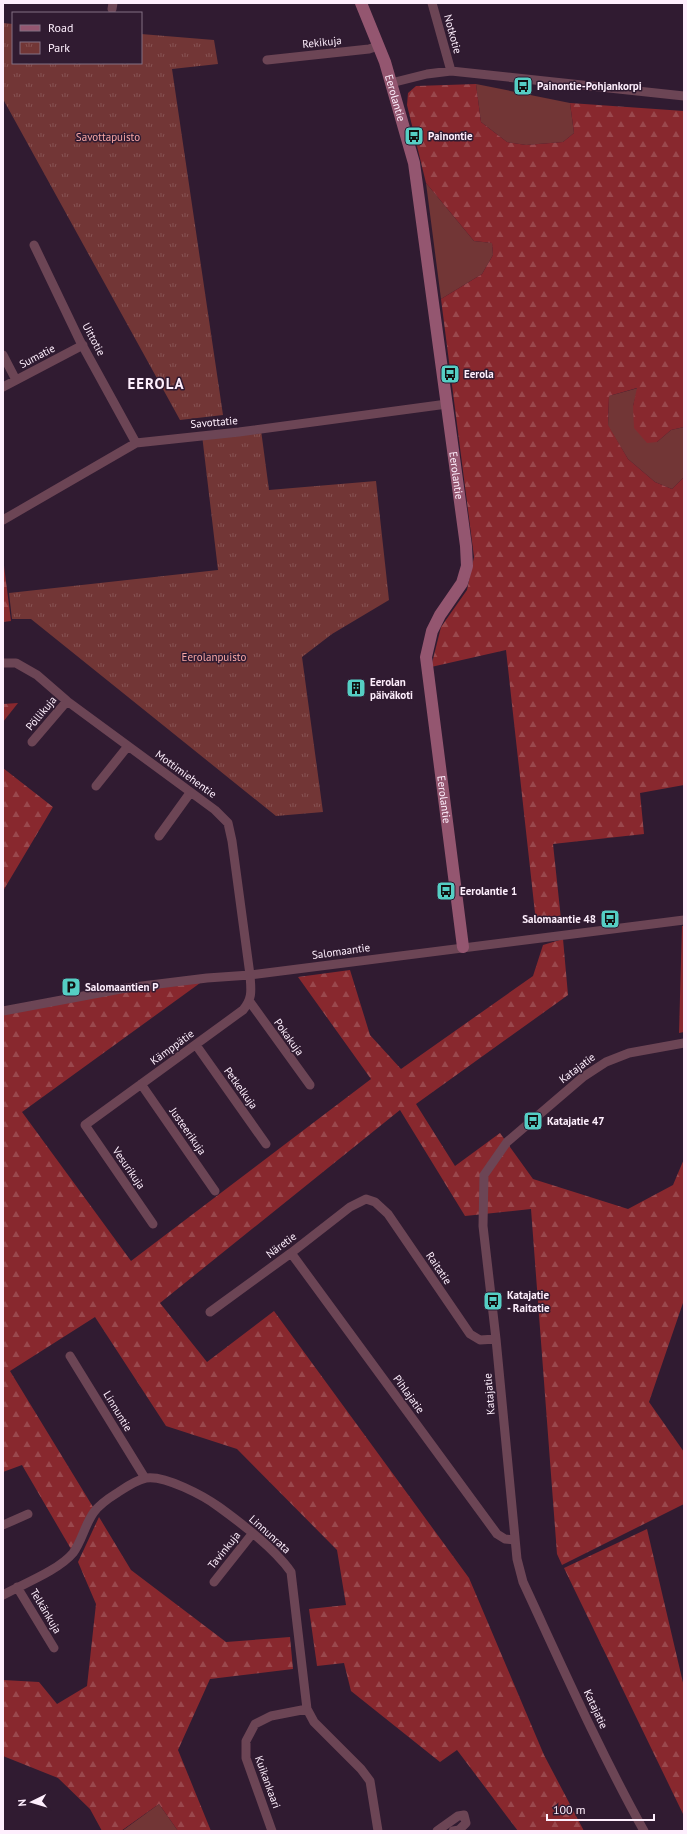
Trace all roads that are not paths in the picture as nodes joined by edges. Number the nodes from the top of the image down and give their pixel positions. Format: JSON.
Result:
{"nodes":[{"id":1,"x":361,"y":3,"type":"edge"},
{"id":2,"x":432,"y":3,"type":"edge"},
{"id":3,"x":378,"y":46,"type":"junction"},
{"id":4,"x":267,"y":60,"type":"dead end"},
{"id":5,"x":451,"y":71,"type":"junction"},
{"id":6,"x":391,"y":83,"type":"junction"},
{"id":7,"x":684,"y":96,"type":"edge"},
{"id":8,"x":34,"y":245,"type":"dead end"},
{"id":9,"x":83,"y":345,"type":"junction"},
{"id":10,"x":3,"y":355,"type":"edge"},
{"id":11,"x":16,"y":380,"type":"junction"},
{"id":12,"x":3,"y":388,"type":"edge"},
{"id":13,"x":447,"y":404,"type":"junction"},
{"id":14,"x":136,"y":443,"type":"junction"},
{"id":15,"x":3,"y":520,"type":"edge"},
{"id":16,"x":3,"y":663,"type":"edge"},
{"id":17,"x":67,"y":701,"type":"junction"},
{"id":18,"x":32,"y":742,"type":"dead end"},
{"id":19,"x":128,"y":746,"type":"junction"},
{"id":20,"x":96,"y":786,"type":"dead end"},
{"id":21,"x":190,"y":793,"type":"junction"},
{"id":22,"x":159,"y":836,"type":"dead end"},
{"id":23,"x":684,"y":920,"type":"edge"},
{"id":24,"x":463,"y":947,"type":"junction"},
{"id":25,"x":250,"y":975,"type":"junction"},
{"id":26,"x":250,"y":1002,"type":"junction"},
{"id":27,"x":3,"y":1011,"type":"edge"},
{"id":28,"x":684,"y":1043,"type":"edge"},
{"id":29,"x":196,"y":1045,"type":"junction"},
{"id":30,"x":141,"y":1084,"type":"junction"},
{"id":31,"x":310,"y":1086,"type":"dead end"},
{"id":32,"x":85,"y":1125,"type":"joint"},
{"id":33,"x":266,"y":1144,"type":"dead end"},
{"id":34,"x":215,"y":1191,"type":"dead end"},
{"id":35,"x":366,"y":1199,"type":"joint"},
{"id":36,"x":153,"y":1224,"type":"dead end"},
{"id":37,"x":291,"y":1253,"type":"junction"},
{"id":38,"x":210,"y":1312,"type":"dead end"},
{"id":39,"x":496,"y":1339,"type":"junction"},
{"id":40,"x":70,"y":1356,"type":"dead end"},
{"id":41,"x":145,"y":1478,"type":"junction"},
{"id":42,"x":28,"y":1514,"type":"dead end"},
{"id":43,"x":3,"y":1525,"type":"edge"},
{"id":44,"x":252,"y":1534,"type":"junction"},
{"id":45,"x":514,"y":1540,"type":"junction"},
{"id":46,"x":214,"y":1582,"type":"dead end"},
{"id":47,"x":17,"y":1587,"type":"junction"},
{"id":48,"x":3,"y":1595,"type":"edge"},
{"id":49,"x":54,"y":1648,"type":"dead end"},
{"id":50,"x":306,"y":1709,"type":"junction"},
{"id":51,"x":272,"y":1831,"type":"edge"},
{"id":52,"x":378,"y":1831,"type":"edge"},
{"id":53,"x":437,"y":1831,"type":"edge"},
{"id":54,"x":453,"y":1831,"type":"edge"},
{"id":55,"x":644,"y":1831,"type":"edge"}],
"edges":[{"from":1,"to":3,"type":"street","name":"Eerolantie"},
{"from":2,"to":5,"type":"street","name":"Notkotie"},
{"from":3,"to":4,"type":"street","name":"Rekikuja"},
{"from":3,"to":6,"type":"street","name":"Eerolantie"},
{"from":5,"to":6,"type":"street"},
{"from":5,"to":7,"type":"street"},
{"from":6,"to":13,"type":"street","name":"Eerolantie"},
{"from":8,"to":9,"type":"street","name":"Uittotie"},
{"from":9,"to":11,"type":"street","name":"Sumatie"},
{"from":9,"to":14,"type":"street","name":"Uittotie"},
{"from":10,"to":11,"type":"street"},
{"from":11,"to":12,"type":"street","name":"Sumatie"},
{"from":13,"to":14,"type":"street","name":"Savottatie"},
{"from":13,"to":24,"type":"street","name":"Eerolantie"},
{"from":14,"to":15,"type":"street","name":"Savottatie"},
{"from":16,"to":17,"type":"street","name":"Mottimiehentie"},
{"from":17,"to":18,"type":"street","name":"Pöllikuja"},
{"from":17,"to":19,"type":"street","name":"Mottimiehentie"},
{"from":19,"to":20,"type":"street"},
{"from":19,"to":21,"type":"street","name":"Mottimiehentie"},
{"from":21,"to":22,"type":"street"},
{"from":21,"to":25,"type":"street","name":"Mottimiehentie"},
{"from":23,"to":24,"type":"street","name":"Salomaantie"},
{"from":24,"to":25,"type":"street","name":"Salomaantie"},
{"from":25,"to":26,"type":"street"},
{"from":25,"to":27,"type":"street","name":"Salomaantie"},
{"from":26,"to":29,"type":"street","name":"Kämppätie"},
{"from":26,"to":31,"type":"street","name":"Pokakuja"},
{"from":28,"to":39,"type":"street","name":"Katajatie"},
{"from":29,"to":30,"type":"street","name":"Kämppätie"},
{"from":29,"to":33,"type":"street","name":"Petkelkuja"},
{"from":30,"to":32,"type":"street","name":"Kämppätie"},
{"from":30,"to":34,"type":"street","name":"Justeerikuja"},
{"from":32,"to":36,"type":"street","name":"Vesurikuja"},
{"from":35,"to":37,"type":"street","name":"Näretie"},
{"from":35,"to":39,"type":"street","name":"Raitatie"},
{"from":37,"to":38,"type":"street","name":"Näretie"},
{"from":37,"to":45,"type":"street","name":"Pihlajatie"},
{"from":39,"to":45,"type":"street","name":"Katajatie"},
{"from":40,"to":41,"type":"street","name":"Linnuntie"},
{"from":41,"to":44,"type":"street","name":"Linnunrata"},
{"from":41,"to":47,"type":"street","name":"Linnunrata"},
{"from":42,"to":43,"type":"street"},
{"from":44,"to":46,"type":"street","name":"Tavinkuja"},
{"from":44,"to":50,"type":"street","name":"Linnunrata"},
{"from":45,"to":55,"type":"street","name":"Katajatie"},
{"from":47,"to":48,"type":"street","name":"Linnunrata"},
{"from":47,"to":49,"type":"street","name":"Telkänkuja"},
{"from":50,"to":51,"type":"street","name":"Kuikankaari"},
{"from":50,"to":52,"type":"street","name":"Linnunrata"},
{"from":53,"to":54,"type":"street"}]}
